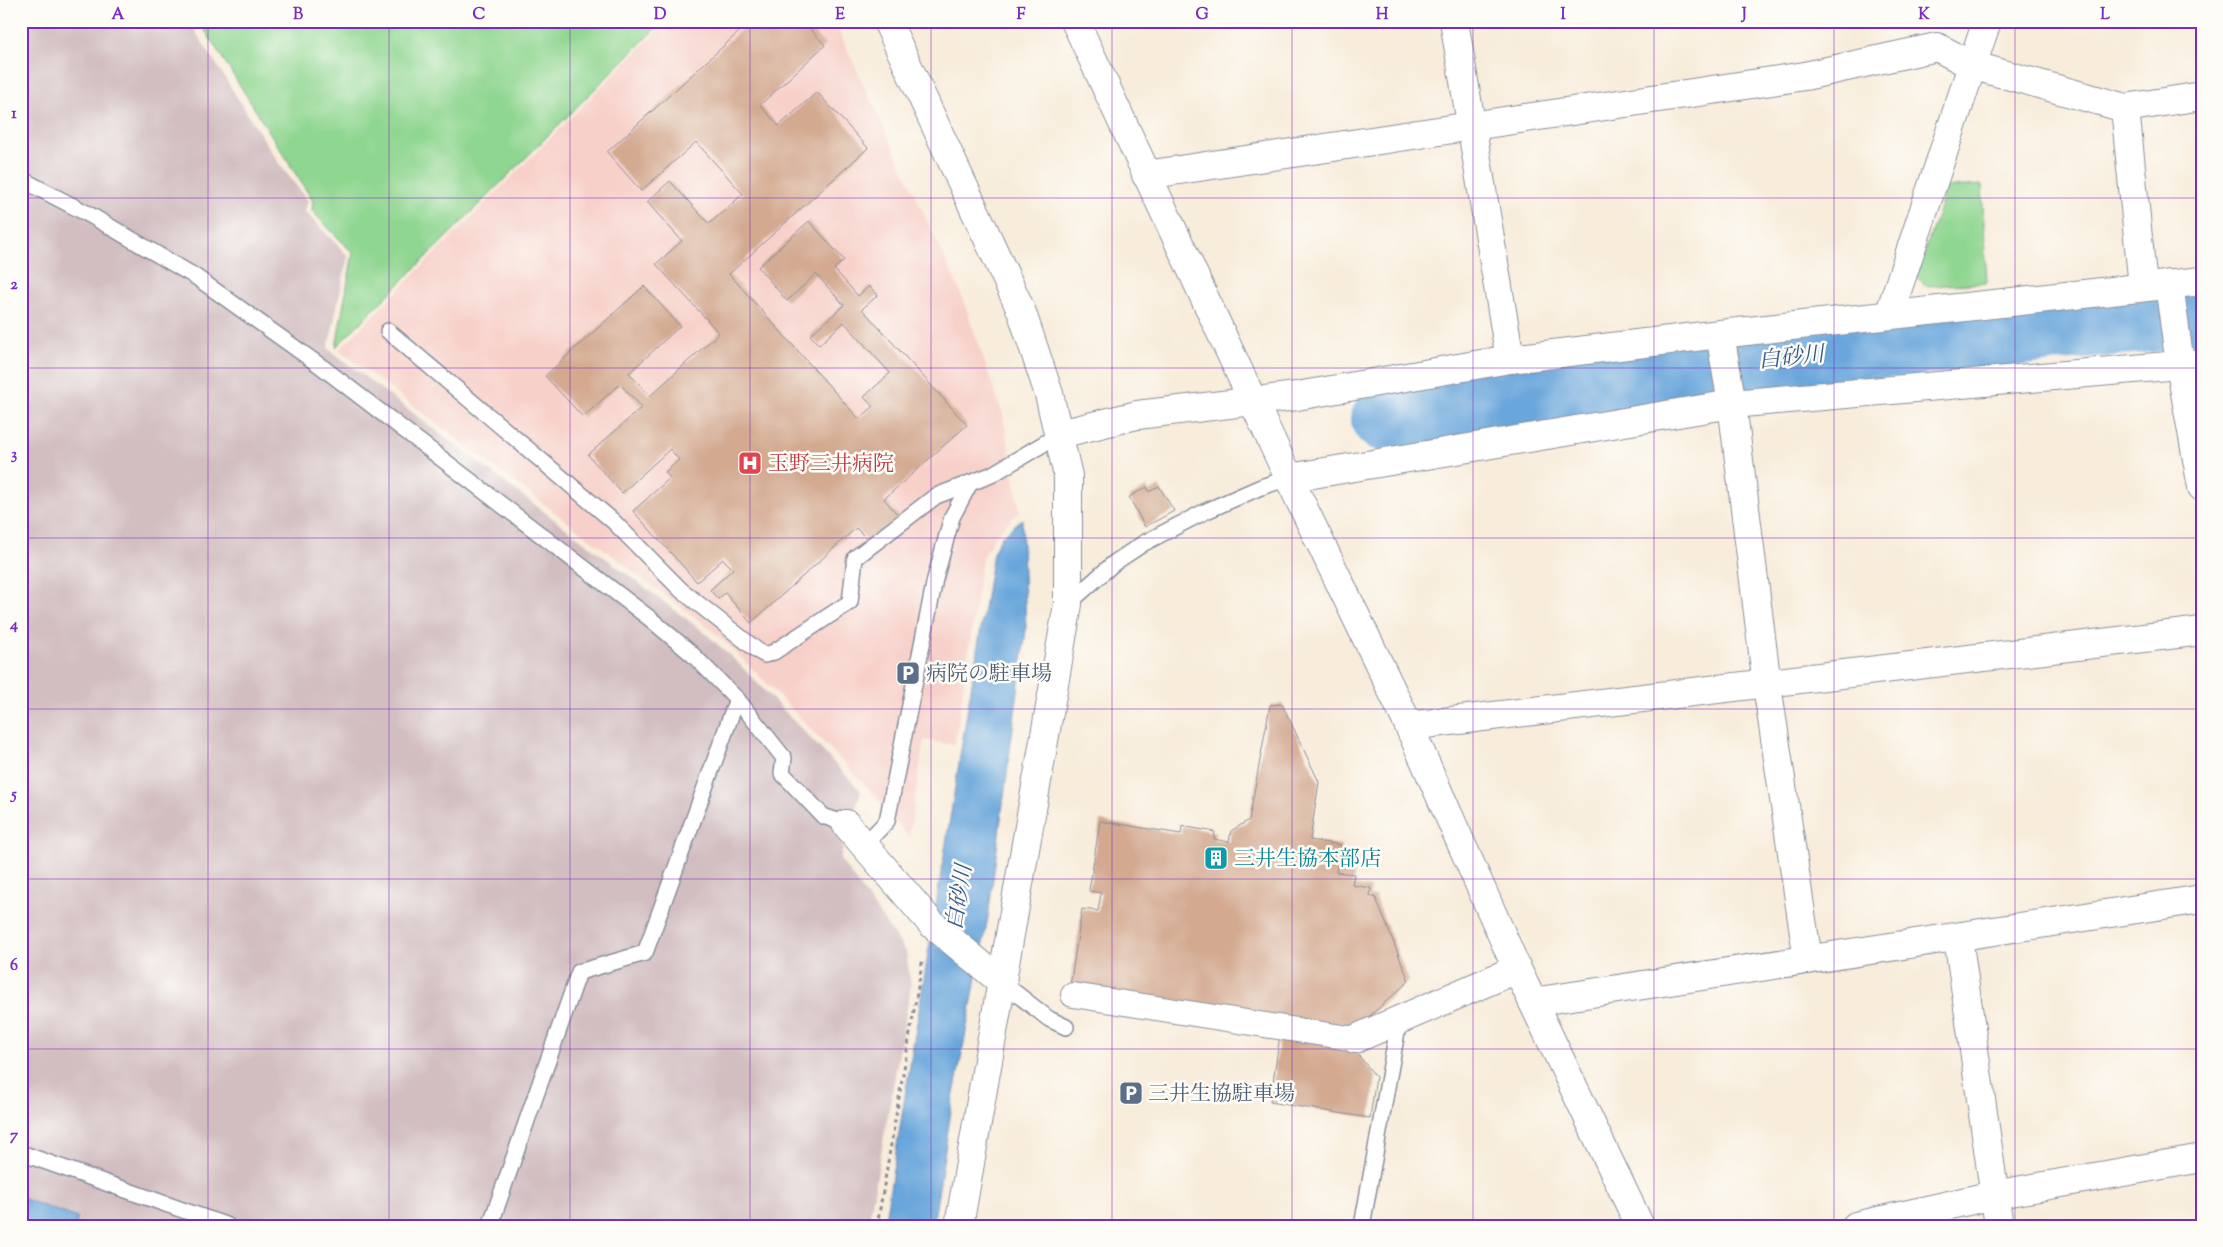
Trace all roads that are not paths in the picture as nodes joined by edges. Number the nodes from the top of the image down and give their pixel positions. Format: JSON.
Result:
{"nodes":[{"id":1,"x":887,"y":21,"type":"edge"},
{"id":2,"x":1075,"y":21,"type":"edge"},
{"id":3,"x":1454,"y":21,"type":"edge"},
{"id":4,"x":1987,"y":21,"type":"edge"},
{"id":5,"x":1971,"y":65,"type":"junction"},
{"id":6,"x":2202,"y":96,"type":"edge"},
{"id":7,"x":2125,"y":108,"type":"junction"},
{"id":8,"x":1471,"y":127,"type":"junction"},
{"id":9,"x":1146,"y":175,"type":"junction"},
{"id":10,"x":21,"y":179,"type":"edge"},
{"id":11,"x":2202,"y":281,"type":"edge"},
{"id":12,"x":2162,"y":292,"type":"junction"},
{"id":13,"x":1889,"y":315,"type":"junction"},
{"id":14,"x":388,"y":331,"type":"dead end"},
{"id":15,"x":1722,"y":345,"type":"junction"},
{"id":16,"x":2187,"y":358,"type":"edge"},
{"id":17,"x":1510,"y":359,"type":"junction"},
{"id":18,"x":1731,"y":398,"type":"junction"},
{"id":19,"x":1254,"y":402,"type":"junction"},
{"id":20,"x":1060,"y":434,"type":"junction"},
{"id":21,"x":1290,"y":478,"type":"junction"},
{"id":22,"x":970,"y":483,"type":"junction"},
{"id":23,"x":2202,"y":487,"type":"edge"},
{"id":24,"x":1068,"y":604,"type":"junction"},
{"id":25,"x":2202,"y":631,"type":"edge"},
{"id":26,"x":1767,"y":685,"type":"junction"},
{"id":27,"x":737,"y":699,"type":"junction"},
{"id":28,"x":1409,"y":726,"type":"junction"},
{"id":29,"x":846,"y":824,"type":"joint"},
{"id":30,"x":864,"y":846,"type":"junction"},
{"id":31,"x":2202,"y":900,"type":"edge"},
{"id":32,"x":1958,"y":938,"type":"junction"},
{"id":33,"x":1808,"y":960,"type":"junction"},
{"id":34,"x":1517,"y":969,"type":"junction"},
{"id":35,"x":1003,"y":983,"type":"junction"},
{"id":36,"x":1073,"y":995,"type":"dead end"},
{"id":37,"x":1534,"y":1002,"type":"junction"},
{"id":38,"x":1399,"y":1020,"type":"junction"},
{"id":39,"x":1066,"y":1027,"type":"dead end"},
{"id":40,"x":1355,"y":1040,"type":"joint"},
{"id":41,"x":21,"y":1153,"type":"edge"},
{"id":42,"x":2202,"y":1158,"type":"edge"},
{"id":43,"x":1994,"y":1196,"type":"junction"},
{"id":44,"x":228,"y":1226,"type":"edge"},
{"id":45,"x":490,"y":1226,"type":"edge"},
{"id":46,"x":959,"y":1226,"type":"edge"},
{"id":47,"x":1362,"y":1226,"type":"edge"},
{"id":48,"x":1640,"y":1226,"type":"edge"},
{"id":49,"x":1856,"y":1226,"type":"edge"},
{"id":50,"x":1999,"y":1226,"type":"edge"}],
"edges":[{"from":1,"to":20,"type":"street"},
{"from":2,"to":9,"type":"street"},
{"from":3,"to":8,"type":"street"},
{"from":4,"to":5,"type":"street"},
{"from":5,"to":7,"type":"street"},
{"from":5,"to":8,"type":"street"},
{"from":5,"to":13,"type":"street"},
{"from":6,"to":7,"type":"street"},
{"from":7,"to":12,"type":"street"},
{"from":8,"to":9,"type":"street"},
{"from":8,"to":17,"type":"street"},
{"from":9,"to":19,"type":"street"},
{"from":10,"to":27,"type":"lane"},
{"from":11,"to":12,"type":"street"},
{"from":12,"to":13,"type":"street"},
{"from":12,"to":16,"type":"street"},
{"from":13,"to":15,"type":"street"},
{"from":14,"to":22,"type":"lane"},
{"from":15,"to":17,"type":"street"},
{"from":15,"to":18,"type":"street"},
{"from":16,"to":18,"type":"street"},
{"from":16,"to":23,"type":"street"},
{"from":17,"to":19,"type":"street"},
{"from":18,"to":21,"type":"street"},
{"from":18,"to":26,"type":"street"},
{"from":19,"to":20,"type":"street"},
{"from":19,"to":21,"type":"street"},
{"from":20,"to":22,"type":"lane"},
{"from":20,"to":24,"type":"street"},
{"from":21,"to":24,"type":"lane"},
{"from":21,"to":28,"type":"street"},
{"from":22,"to":30,"type":"lane"},
{"from":24,"to":35,"type":"street"},
{"from":25,"to":26,"type":"street"},
{"from":26,"to":28,"type":"street"},
{"from":26,"to":33,"type":"street"},
{"from":27,"to":29,"type":"lane"},
{"from":27,"to":45,"type":"lane"},
{"from":28,"to":34,"type":"street"},
{"from":29,"to":30,"type":"street"},
{"from":30,"to":35,"type":"street"},
{"from":31,"to":32,"type":"street"},
{"from":32,"to":33,"type":"street"},
{"from":32,"to":43,"type":"street"},
{"from":33,"to":37,"type":"street"},
{"from":34,"to":37,"type":"street"},
{"from":34,"to":38,"type":"street"},
{"from":35,"to":39,"type":"lane"},
{"from":35,"to":46,"type":"street"},
{"from":36,"to":40,"type":"street"},
{"from":37,"to":48,"type":"street"},
{"from":38,"to":40,"type":"street"},
{"from":38,"to":47,"type":"lane"},
{"from":41,"to":44,"type":"lane"},
{"from":42,"to":43,"type":"street"},
{"from":43,"to":49,"type":"street"},
{"from":43,"to":50,"type":"street"}]}
